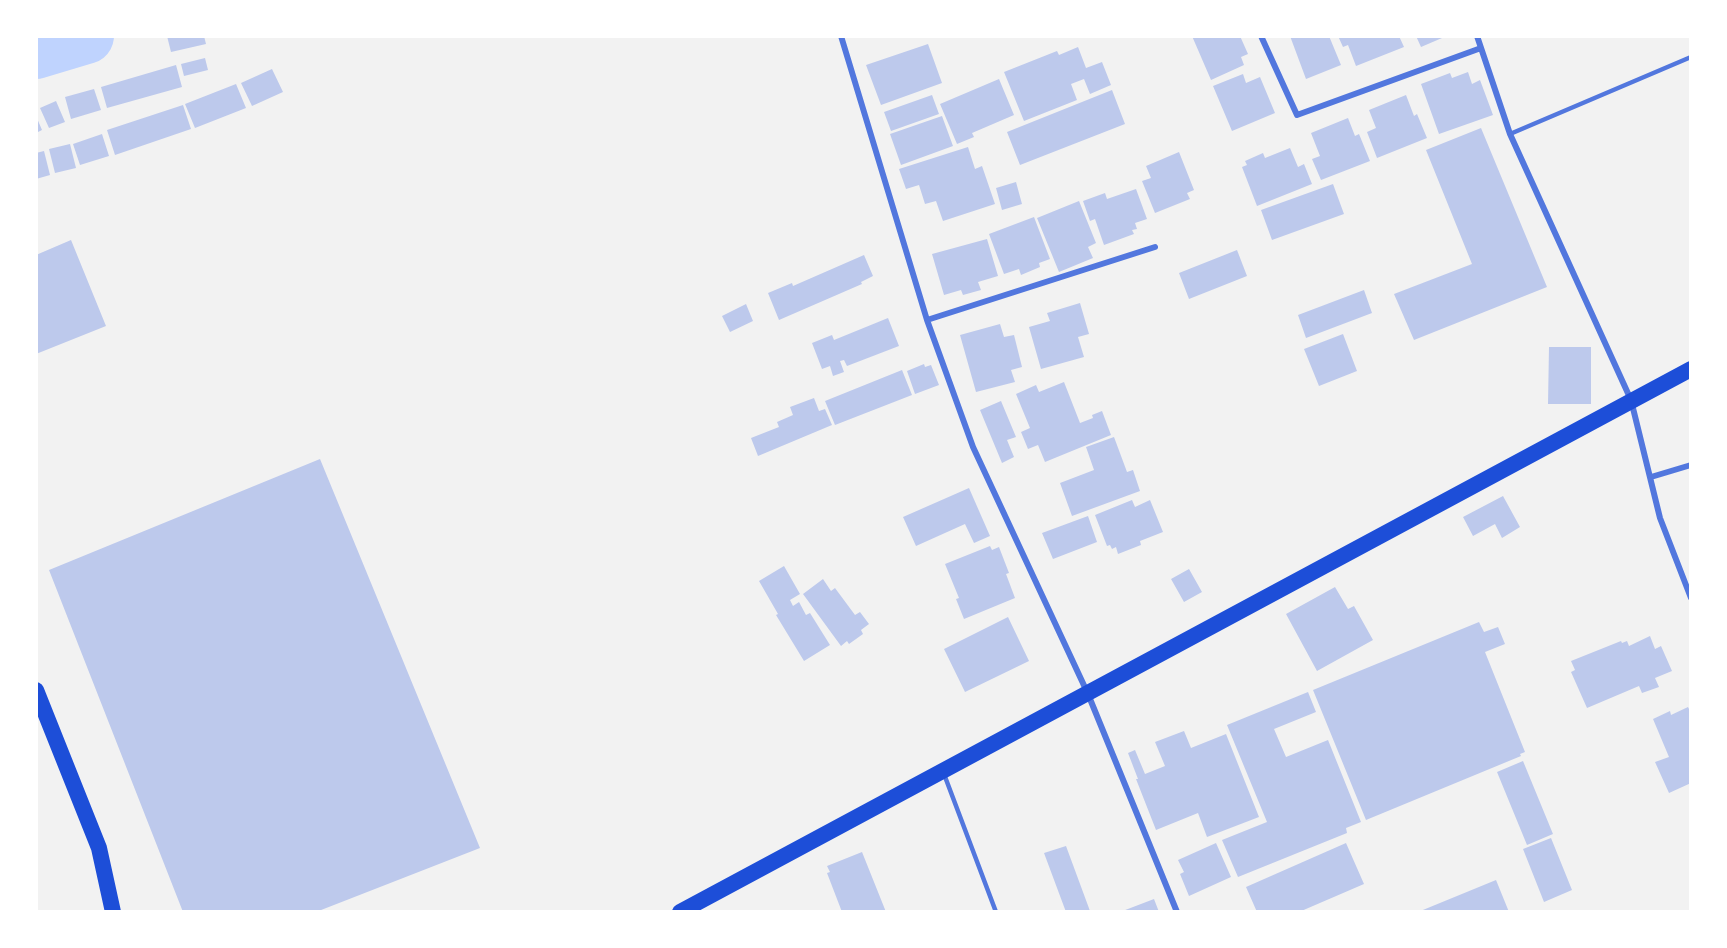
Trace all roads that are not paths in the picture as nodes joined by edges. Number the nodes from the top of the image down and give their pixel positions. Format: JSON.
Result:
{"nodes":[{"id":1,"x":841,"y":36,"type":"edge"},
{"id":2,"x":1261,"y":36,"type":"edge"},
{"id":3,"x":1477,"y":36,"type":"edge"},
{"id":4,"x":1481,"y":48,"type":"junction"},
{"id":5,"x":1691,"y":57,"type":"edge"},
{"id":6,"x":1510,"y":134,"type":"junction"},
{"id":7,"x":1155,"y":247,"type":"dead end"},
{"id":8,"x":927,"y":320,"type":"junction"},
{"id":9,"x":1691,"y":369,"type":"edge"},
{"id":10,"x":1631,"y":400,"type":"junction"},
{"id":11,"x":1691,"y":465,"type":"edge"},
{"id":12,"x":1650,"y":477,"type":"junction"},
{"id":13,"x":1691,"y":598,"type":"edge"},
{"id":14,"x":36,"y":690,"type":"edge"},
{"id":15,"x":1088,"y":694,"type":"junction"},
{"id":16,"x":943,"y":771,"type":"junction"},
{"id":17,"x":112,"y":912,"type":"edge"},
{"id":18,"x":680,"y":912,"type":"edge"},
{"id":19,"x":996,"y":912,"type":"edge"},
{"id":20,"x":1177,"y":912,"type":"edge"}],
"edges":[{"from":1,"to":8,"type":"street"},
{"from":2,"to":4,"type":"street"},
{"from":3,"to":4,"type":"street"},
{"from":4,"to":6,"type":"street"},
{"from":5,"to":6,"type":"lane"},
{"from":6,"to":10,"type":"street"},
{"from":7,"to":8,"type":"street"},
{"from":8,"to":15,"type":"street"},
{"from":9,"to":10,"type":"highway"},
{"from":10,"to":12,"type":"street"},
{"from":10,"to":15,"type":"highway"},
{"from":11,"to":12,"type":"street"},
{"from":12,"to":13,"type":"street"},
{"from":14,"to":17,"type":"highway"},
{"from":15,"to":16,"type":"highway"},
{"from":15,"to":20,"type":"street"},
{"from":16,"to":18,"type":"highway"},
{"from":16,"to":19,"type":"lane"}]}
